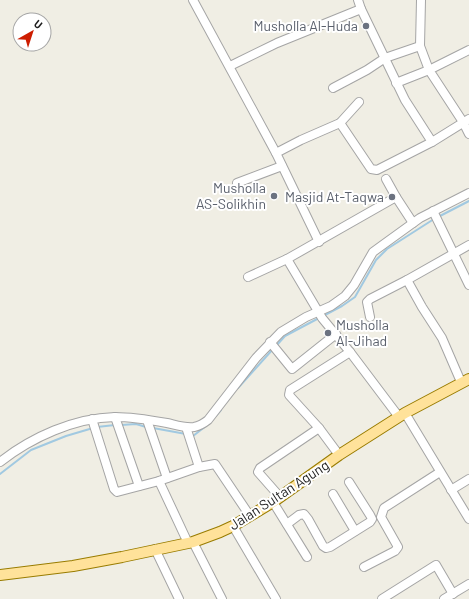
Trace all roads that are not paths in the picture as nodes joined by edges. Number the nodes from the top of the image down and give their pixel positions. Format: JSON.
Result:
{"nodes":[{"id":1,"x":192,"y":0,"type":"edge"},
{"id":2,"x":358,"y":0,"type":"edge"},
{"id":3,"x":421,"y":0,"type":"edge"},
{"id":4,"x":361,"y":9,"type":"junction"},
{"id":5,"x":420,"y":46,"type":"junction"},
{"id":6,"x":469,"y":50,"type":"edge"},
{"id":7,"x":385,"y":58,"type":"junction"},
{"id":8,"x":230,"y":66,"type":"junction"},
{"id":9,"x":429,"y":70,"type":"junction"},
{"id":10,"x":396,"y":83,"type":"junction"},
{"id":11,"x":333,"y":88,"type":"dead end"},
{"id":12,"x":359,"y":102,"type":"dead end"},
{"id":13,"x":466,"y":120,"type":"edge"},
{"id":14,"x":340,"y":123,"type":"junction"},
{"id":15,"x":469,"y":134,"type":"edge"},
{"id":16,"x":432,"y":142,"type":"junction"},
{"id":17,"x":276,"y":153,"type":"junction"},
{"id":18,"x":282,"y":166,"type":"junction"},
{"id":19,"x":386,"y":179,"type":"dead end"},
{"id":20,"x":237,"y":183,"type":"dead end"},
{"id":21,"x":469,"y":193,"type":"edge"},
{"id":22,"x":396,"y":197,"type":"junction"},
{"id":23,"x":436,"y":216,"type":"junction"},
{"id":24,"x":413,"y":223,"type":"junction"},
{"id":25,"x":320,"y":242,"type":"junction"},
{"id":26,"x":469,"y":245,"type":"edge"},
{"id":27,"x":454,"y":253,"type":"junction"},
{"id":28,"x":287,"y":259,"type":"junction"},
{"id":29,"x":248,"y":277,"type":"dead end"},
{"id":30,"x":407,"y":280,"type":"junction"},
{"id":31,"x":469,"y":285,"type":"edge"},
{"id":32,"x":320,"y":315,"type":"junction"},
{"id":33,"x":370,"y":317,"type":"dead end"},
{"id":34,"x":336,"y":334,"type":"junction"},
{"id":35,"x":270,"y":342,"type":"junction"},
{"id":36,"x":350,"y":352,"type":"junction"},
{"id":37,"x":465,"y":381,"type":"edge"},
{"id":38,"x":402,"y":415,"type":"junction"},
{"id":39,"x":116,"y":417,"type":"junction"},
{"id":40,"x":92,"y":419,"type":"junction"},
{"id":41,"x":147,"y":420,"type":"junction"},
{"id":42,"x":186,"y":427,"type":"junction"},
{"id":43,"x":318,"y":428,"type":"junction"},
{"id":44,"x":339,"y":455,"type":"junction"},
{"id":45,"x":0,"y":462,"type":"edge"},
{"id":46,"x":199,"y":467,"type":"junction"},
{"id":47,"x":440,"y":472,"type":"junction"},
{"id":48,"x":163,"y":479,"type":"junction"},
{"id":49,"x":469,"y":479,"type":"edge"},
{"id":50,"x":350,"y":482,"type":"dead end"},
{"id":51,"x":139,"y":486,"type":"junction"},
{"id":52,"x":451,"y":490,"type":"junction"},
{"id":53,"x":333,"y":494,"type":"dead end"},
{"id":54,"x":276,"y":500,"type":"junction"},
{"id":55,"x":468,"y":514,"type":"edge"},
{"id":56,"x":250,"y":516,"type":"junction"},
{"id":57,"x":286,"y":524,"type":"junction"},
{"id":58,"x":233,"y":526,"type":"junction"},
{"id":59,"x":355,"y":531,"type":"junction"},
{"id":60,"x":191,"y":542,"type":"junction"},
{"id":61,"x":155,"y":549,"type":"junction"},
{"id":62,"x":307,"y":558,"type":"dead end"},
{"id":63,"x":364,"y":567,"type":"dead end"},
{"id":64,"x":0,"y":575,"type":"edge"},
{"id":65,"x":469,"y":584,"type":"edge"},
{"id":66,"x":453,"y":594,"type":"junction"},
{"id":67,"x":179,"y":599,"type":"edge"},
{"id":68,"x":222,"y":599,"type":"edge"},
{"id":69,"x":276,"y":599,"type":"edge"},
{"id":70,"x":382,"y":599,"type":"edge"},
{"id":71,"x":444,"y":599,"type":"edge"}],
"edges":[{"from":1,"to":8,"type":"street"},
{"from":2,"to":4,"type":"street"},
{"from":3,"to":5,"type":"street"},
{"from":4,"to":7,"type":"street"},
{"from":4,"to":8,"type":"street"},
{"from":5,"to":7,"type":"street"},
{"from":5,"to":9,"type":"street"},
{"from":6,"to":9,"type":"street"},
{"from":7,"to":10,"type":"street"},
{"from":7,"to":11,"type":"street"},
{"from":8,"to":17,"type":"street"},
{"from":9,"to":10,"type":"street"},
{"from":9,"to":13,"type":"street"},
{"from":10,"to":16,"type":"street"},
{"from":12,"to":14,"type":"street"},
{"from":13,"to":15,"type":"street"},
{"from":13,"to":16,"type":"street"},
{"from":14,"to":16,"type":"street"},
{"from":14,"to":17,"type":"street"},
{"from":17,"to":18,"type":"street"},
{"from":18,"to":20,"type":"street"},
{"from":18,"to":25,"type":"street"},
{"from":19,"to":22,"type":"street"},
{"from":21,"to":23,"type":"street"},
{"from":22,"to":24,"type":"street"},
{"from":22,"to":25,"type":"street"},
{"from":23,"to":24,"type":"street"},
{"from":23,"to":27,"type":"street"},
{"from":24,"to":32,"type":"street"},
{"from":25,"to":28,"type":"street"},
{"from":26,"to":27,"type":"street"},
{"from":27,"to":30,"type":"street"},
{"from":27,"to":31,"type":"street"},
{"from":28,"to":29,"type":"street"},
{"from":28,"to":32,"type":"street"},
{"from":30,"to":33,"type":"street"},
{"from":30,"to":37,"type":"street"},
{"from":32,"to":34,"type":"street"},
{"from":32,"to":35,"type":"street"},
{"from":34,"to":35,"type":"street"},
{"from":34,"to":36,"type":"street"},
{"from":35,"to":42,"type":"street"},
{"from":36,"to":38,"type":"street"},
{"from":36,"to":43,"type":"street"},
{"from":37,"to":38,"type":"main road","name":"Jalan Sultan Agung"},
{"from":38,"to":44,"type":"main road","name":"Jalan Sultan Agung"},
{"from":38,"to":47,"type":"street"},
{"from":39,"to":40,"type":"street"},
{"from":39,"to":41,"type":"street"},
{"from":39,"to":51,"type":"street"},
{"from":40,"to":45,"type":"street"},
{"from":40,"to":51,"type":"street"},
{"from":41,"to":42,"type":"street"},
{"from":41,"to":48,"type":"street"},
{"from":42,"to":46,"type":"street"},
{"from":43,"to":44,"type":"street"},
{"from":43,"to":54,"type":"street"},
{"from":44,"to":54,"type":"main road","name":"Jalan Sultan Agung"},
{"from":46,"to":48,"type":"street"},
{"from":46,"to":56,"type":"street"},
{"from":47,"to":52,"type":"street"},
{"from":47,"to":63,"type":"street"},
{"from":48,"to":51,"type":"street"},
{"from":48,"to":60,"type":"street"},
{"from":49,"to":52,"type":"street"},
{"from":50,"to":59,"type":"street"},
{"from":52,"to":55,"type":"street"},
{"from":53,"to":59,"type":"street"},
{"from":54,"to":56,"type":"main road","name":"Jalan Sultan Agung"},
{"from":54,"to":57,"type":"street"},
{"from":56,"to":58,"type":"main road","name":"Jalan Sultan Agung"},
{"from":57,"to":59,"type":"street"},
{"from":57,"to":62,"type":"street"},
{"from":58,"to":60,"type":"main road","name":"Jalan Sultan Agung"},
{"from":58,"to":69,"type":"street"},
{"from":60,"to":61,"type":"main road","name":"Jalan Sultan Agung"},
{"from":60,"to":68,"type":"street"},
{"from":61,"to":64,"type":"main road","name":"Jalan Sultan Agung"},
{"from":61,"to":67,"type":"street"},
{"from":65,"to":66,"type":"street"},
{"from":66,"to":70,"type":"street"},
{"from":66,"to":71,"type":"street"}]}
